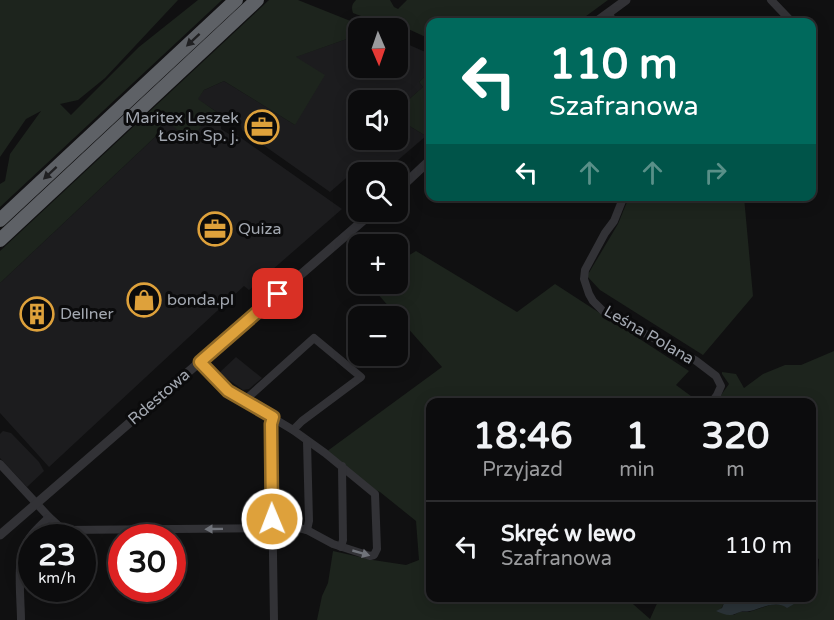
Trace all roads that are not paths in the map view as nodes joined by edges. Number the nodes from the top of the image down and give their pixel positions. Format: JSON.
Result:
{"nodes":[{"id":1,"x":236,"y":0,"type":"edge"},
{"id":2,"x":257,"y":0,"type":"edge"},
{"id":3,"x":626,"y":0,"type":"edge"},
{"id":4,"x":771,"y":0,"type":"edge"},
{"id":5,"x":611,"y":18,"type":"edge"},
{"id":6,"x":788,"y":18,"type":"edge"},
{"id":7,"x":426,"y":164,"type":"edge"},
{"id":8,"x":408,"y":181,"type":"edge"},
{"id":9,"x":622,"y":201,"type":"edge"},
{"id":10,"x":0,"y":220,"type":"edge"},
{"id":11,"x":362,"y":222,"type":"edge"},
{"id":12,"x":0,"y":240,"type":"edge"},
{"id":13,"x":200,"y":362,"type":"junction"},
{"id":14,"x":715,"y":398,"type":"edge"},
{"id":15,"x":244,"y":401,"type":"junction"},
{"id":16,"x":273,"y":417,"type":"junction"},
{"id":17,"x":293,"y":430,"type":"junction"},
{"id":18,"x":308,"y":441,"type":"junction"},
{"id":19,"x":0,"y":464,"type":"edge"},
{"id":20,"x":342,"y":466,"type":"junction"},
{"id":21,"x":37,"y":503,"type":"junction"},
{"id":22,"x":49,"y":518,"type":"junction"},
{"id":23,"x":272,"y":528,"type":"junction"},
{"id":24,"x":307,"y":530,"type":"junction"},
{"id":25,"x":0,"y":536,"type":"edge"},
{"id":26,"x":341,"y":547,"type":"junction"},
{"id":27,"x":21,"y":620,"type":"edge"},
{"id":28,"x":274,"y":620,"type":"edge"}],
"edges":[{"from":1,"to":10,"type":"highway","one_way":true},
{"from":2,"to":12,"type":"highway"},
{"from":3,"to":5,"type":"street"},
{"from":4,"to":6,"type":"street"},
{"from":7,"to":8,"type":"street"},
{"from":9,"to":14,"type":"street","name":"Leśna Polana"},
{"from":11,"to":13,"type":"street","name":"Rdestowa"},
{"from":13,"to":15,"type":"street"},
{"from":13,"to":21,"type":"street","name":"Rdestowa"},
{"from":15,"to":16,"type":"street"},
{"from":15,"to":17,"type":"street"},
{"from":16,"to":17,"type":"street"},
{"from":16,"to":23,"type":"street"},
{"from":17,"to":18,"type":"street"},
{"from":18,"to":20,"type":"street"},
{"from":18,"to":24,"type":"street"},
{"from":19,"to":21,"type":"street"},
{"from":20,"to":26,"type":"street"},
{"from":26,"to":20,"type":"street","one_way":true},
{"from":21,"to":22,"type":"street"},
{"from":21,"to":25,"type":"street","name":"Rdestowa"},
{"from":23,"to":22,"type":"street","one_way":true},
{"from":22,"to":27,"type":"street"},
{"from":23,"to":24,"type":"street"},
{"from":23,"to":28,"type":"street"},
{"from":24,"to":26,"type":"street"}]}
